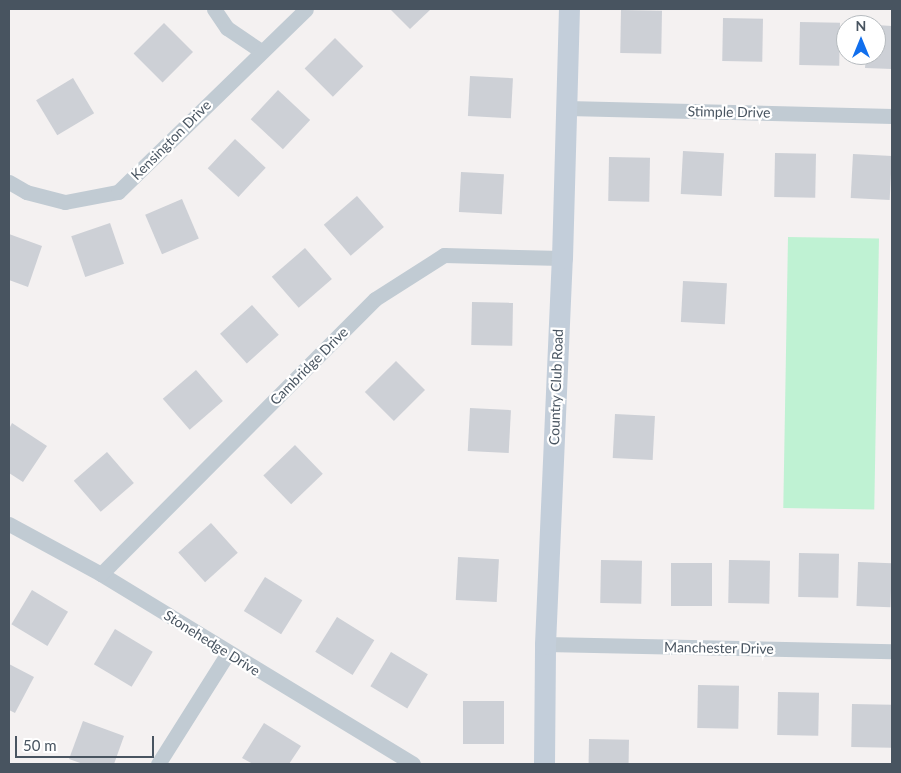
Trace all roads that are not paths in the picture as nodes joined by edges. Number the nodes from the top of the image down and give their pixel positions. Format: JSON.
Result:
{"nodes":[{"id":1,"x":214,"y":9,"type":"edge"},
{"id":2,"x":306,"y":9,"type":"edge"},
{"id":3,"x":570,"y":9,"type":"edge"},
{"id":4,"x":261,"y":51,"type":"junction"},
{"id":5,"x":567,"y":108,"type":"junction"},
{"id":6,"x":892,"y":116,"type":"edge"},
{"id":7,"x":9,"y":182,"type":"edge"},
{"id":8,"x":562,"y":258,"type":"junction"},
{"id":9,"x":11,"y":531,"type":"edge"},
{"id":10,"x":101,"y":574,"type":"junction"},
{"id":11,"x":546,"y":644,"type":"junction"},
{"id":12,"x":892,"y":651,"type":"edge"},
{"id":13,"x":228,"y":653,"type":"junction"},
{"id":14,"x":158,"y":764,"type":"edge"},
{"id":15,"x":414,"y":764,"type":"edge"},
{"id":16,"x":544,"y":764,"type":"edge"}],
"edges":[{"from":1,"to":4,"type":"street"},
{"from":2,"to":4,"type":"street","name":"Kensington Drive"},
{"from":3,"to":5,"type":"street","name":"Country Club Road"},
{"from":4,"to":7,"type":"street","name":"Kensington Drive"},
{"from":5,"to":6,"type":"street","name":"Stimple Drive"},
{"from":5,"to":8,"type":"street","name":"Country Club Road"},
{"from":8,"to":10,"type":"street","name":"Cambridge Drive"},
{"from":8,"to":11,"type":"street","name":"Country Club Road"},
{"from":9,"to":10,"type":"street","name":"Stonehedge Drive"},
{"from":10,"to":13,"type":"street","name":"Stonehedge Drive"},
{"from":11,"to":12,"type":"street","name":"Manchester Drive"},
{"from":11,"to":16,"type":"street","name":"Country Club Road"},
{"from":13,"to":14,"type":"street"},
{"from":13,"to":15,"type":"street","name":"Stonehedge Drive"}]}
